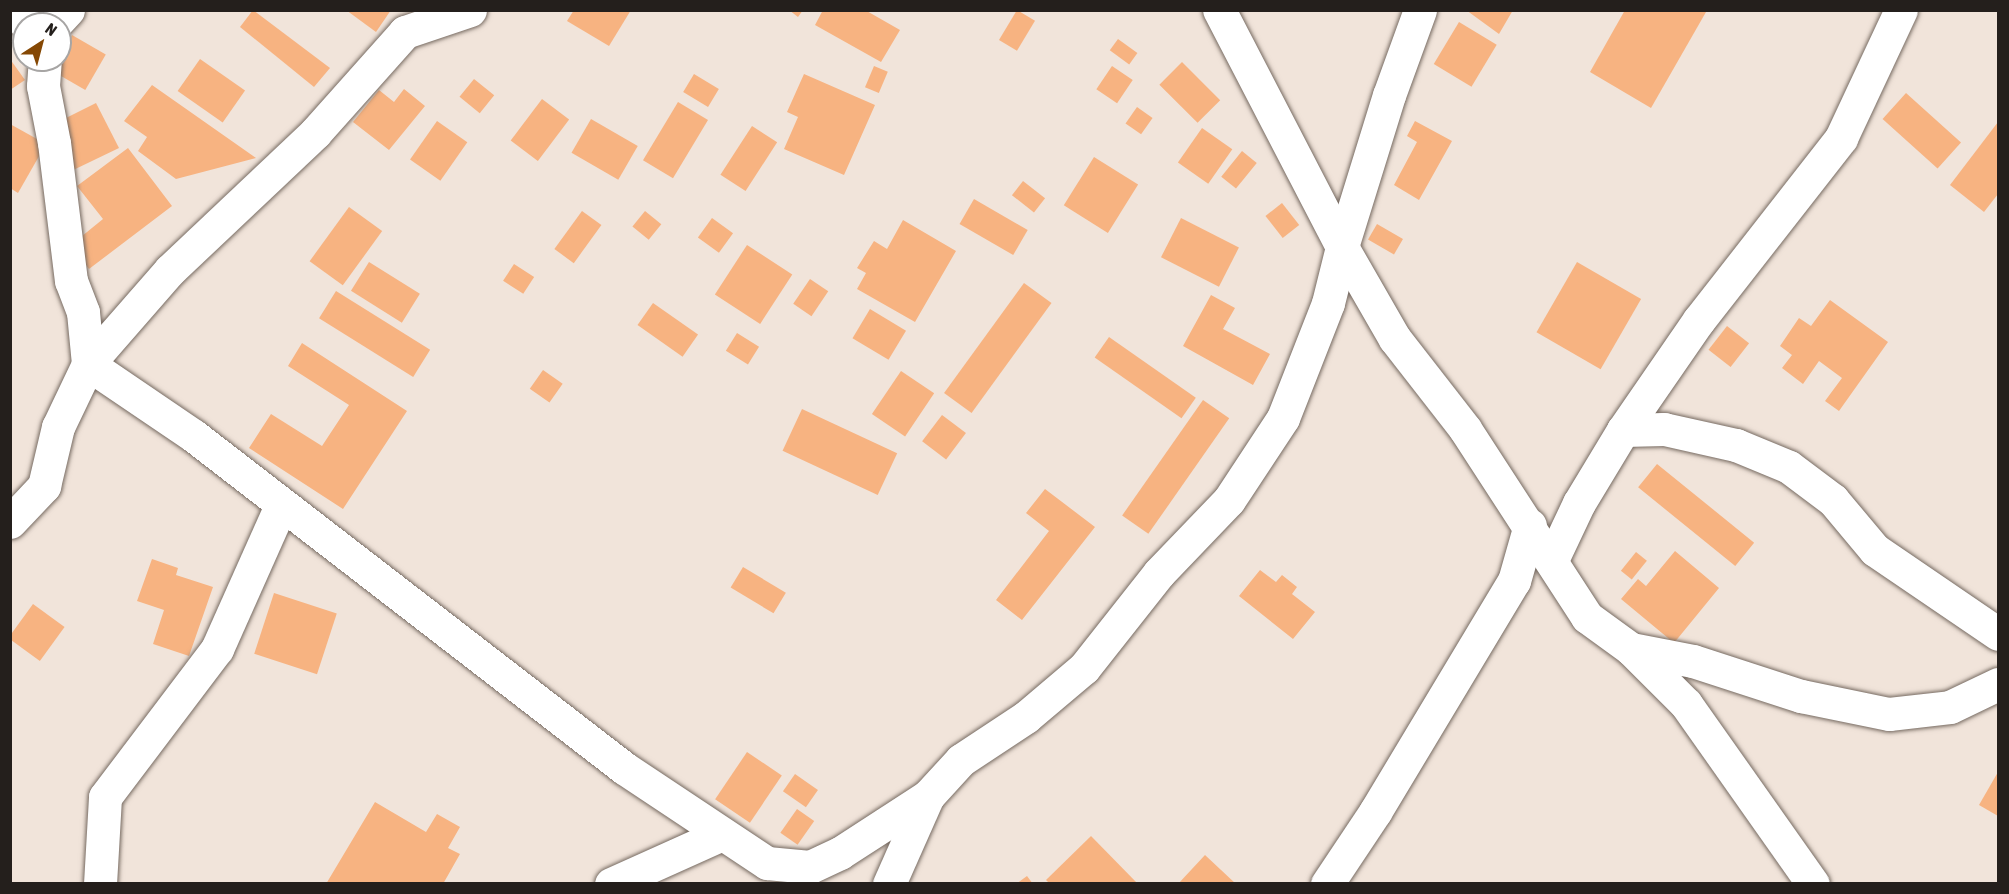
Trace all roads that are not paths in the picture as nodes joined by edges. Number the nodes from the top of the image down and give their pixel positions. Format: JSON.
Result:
{"nodes":[{"id":1,"x":470,"y":10,"type":"edge"},
{"id":2,"x":1219,"y":10,"type":"edge"},
{"id":3,"x":1420,"y":10,"type":"edge"},
{"id":4,"x":1901,"y":10,"type":"edge"},
{"id":5,"x":44,"y":72,"type":"edge"},
{"id":6,"x":1342,"y":248,"type":"junction"},
{"id":7,"x":88,"y":364,"type":"junction"},
{"id":8,"x":1623,"y":430,"type":"junction"},
{"id":9,"x":44,"y":486,"type":"junction"},
{"id":10,"x":280,"y":505,"type":"junction"},
{"id":11,"x":10,"y":509,"type":"edge"},
{"id":12,"x":10,"y":522,"type":"edge"},
{"id":13,"x":1530,"y":525,"type":"junction"},
{"id":14,"x":1552,"y":560,"type":"junction"},
{"id":15,"x":1998,"y":634,"type":"edge"},
{"id":16,"x":1631,"y":649,"type":"junction"},
{"id":17,"x":1998,"y":684,"type":"edge"},
{"id":18,"x":928,"y":795,"type":"junction"},
{"id":19,"x":722,"y":834,"type":"junction"},
{"id":20,"x":100,"y":884,"type":"edge"},
{"id":21,"x":611,"y":884,"type":"edge"},
{"id":22,"x":889,"y":884,"type":"edge"},
{"id":23,"x":1327,"y":884,"type":"edge"},
{"id":24,"x":1813,"y":884,"type":"edge"}],
"edges":[{"from":1,"to":7,"type":"street"},
{"from":2,"to":6,"type":"street"},
{"from":3,"to":6,"type":"street"},
{"from":4,"to":8,"type":"street"},
{"from":5,"to":7,"type":"street"},
{"from":6,"to":13,"type":"street"},
{"from":6,"to":18,"type":"street"},
{"from":7,"to":9,"type":"street"},
{"from":7,"to":10,"type":"street"},
{"from":8,"to":14,"type":"street"},
{"from":8,"to":15,"type":"street"},
{"from":9,"to":11,"type":"street"},
{"from":9,"to":12,"type":"street"},
{"from":10,"to":19,"type":"street"},
{"from":10,"to":20,"type":"street"},
{"from":13,"to":14,"type":"street"},
{"from":13,"to":23,"type":"street"},
{"from":14,"to":16,"type":"street"},
{"from":16,"to":17,"type":"street"},
{"from":16,"to":24,"type":"street"},
{"from":18,"to":19,"type":"street"},
{"from":18,"to":22,"type":"street"},
{"from":19,"to":21,"type":"street"}]}
